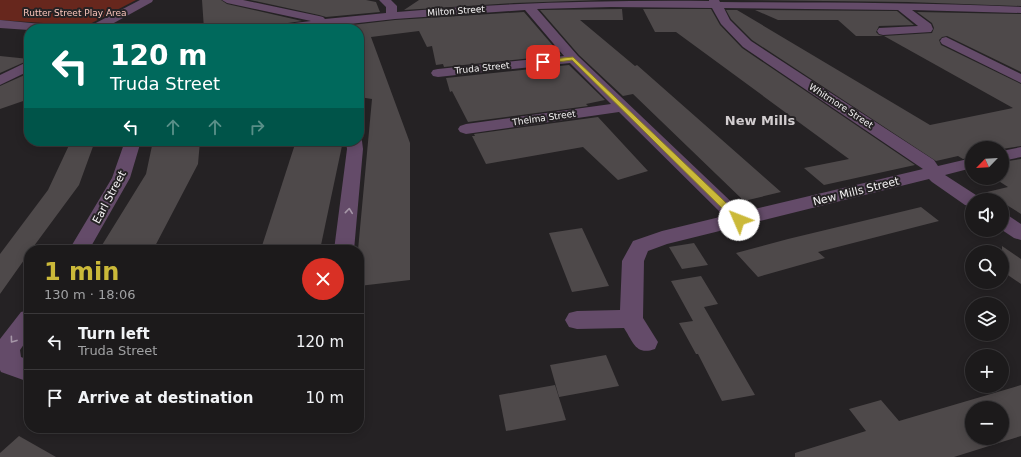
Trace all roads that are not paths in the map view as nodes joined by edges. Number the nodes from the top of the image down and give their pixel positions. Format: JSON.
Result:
{"nodes":[{"id":1,"x":148,"y":0,"type":"edge"},
{"id":2,"x":227,"y":0,"type":"edge"},
{"id":3,"x":384,"y":0,"type":"edge"},
{"id":4,"x":930,"y":0,"type":"edge"},
{"id":5,"x":715,"y":2,"type":"edge"},
{"id":6,"x":986,"y":4,"type":"edge"},
{"id":7,"x":528,"y":6,"type":"junction"},
{"id":8,"x":900,"y":6,"type":"junction"},
{"id":9,"x":940,"y":7,"type":"junction"},
{"id":10,"x":1021,"y":10,"type":"edge"},
{"id":11,"x":392,"y":15,"type":"junction"},
{"id":12,"x":0,"y":24,"type":"edge"},
{"id":13,"x":103,"y":24,"type":"edge"},
{"id":14,"x":326,"y":24,"type":"edge"},
{"id":15,"x":334,"y":24,"type":"edge"},
{"id":16,"x":24,"y":26,"type":"edge"},
{"id":17,"x":883,"y":31,"type":"dead end"},
{"id":18,"x":946,"y":41,"type":"dead end"},
{"id":19,"x":573,"y":58,"type":"junction"},
{"id":20,"x":24,"y":67,"type":"edge"},
{"id":21,"x":438,"y":73,"type":"dead end"},
{"id":22,"x":24,"y":78,"type":"edge"},
{"id":23,"x":1021,"y":79,"type":"edge"},
{"id":24,"x":0,"y":81,"type":"edge"},
{"id":25,"x":0,"y":85,"type":"edge"},
{"id":26,"x":622,"y":107,"type":"junction"},
{"id":27,"x":466,"y":129,"type":"dead end"},
{"id":28,"x":131,"y":146,"type":"edge"},
{"id":29,"x":355,"y":146,"type":"edge"},
{"id":30,"x":1021,"y":152,"type":"edge"},
{"id":31,"x":1009,"y":155,"type":"edge"},
{"id":32,"x":965,"y":164,"type":"edge"},
{"id":33,"x":934,"y":171,"type":"junction"},
{"id":34,"x":965,"y":196,"type":"edge"},
{"id":35,"x":739,"y":220,"type":"junction"},
{"id":36,"x":1009,"y":226,"type":"edge"},
{"id":37,"x":1021,"y":234,"type":"edge"},
{"id":38,"x":82,"y":245,"type":"edge"},
{"id":39,"x":345,"y":245,"type":"edge"},
{"id":40,"x":631,"y":319,"type":"junction"},
{"id":41,"x":577,"y":320,"type":"dead end"},
{"id":42,"x":24,"y":325,"type":"edge"},
{"id":43,"x":646,"y":342,"type":"dead end"},
{"id":44,"x":20,"y":368,"type":"edge"}],
"edges":[{"from":1,"to":13,"type":"street"},
{"from":2,"to":14,"type":"street"},
{"from":3,"to":11,"type":"street"},
{"from":4,"to":9,"type":"street"},
{"from":5,"to":7,"type":"street","name":"Milton Street"},
{"from":5,"to":8,"type":"street","name":"Milton Street"},
{"from":5,"to":33,"type":"street","name":"Whitmore Street"},
{"from":6,"to":9,"type":"street","name":"Milton Street"},
{"from":6,"to":10,"type":"street","name":"Milton Street"},
{"from":7,"to":11,"type":"street","name":"Milton Street"},
{"from":7,"to":19,"type":"street"},
{"from":8,"to":9,"type":"street","name":"Milton Street"},
{"from":8,"to":17,"type":"street"},
{"from":11,"to":15,"type":"street","name":"Milton Street"},
{"from":12,"to":16,"type":"street"},
{"from":18,"to":23,"type":"street"},
{"from":19,"to":21,"type":"street","name":"Truda Street"},
{"from":19,"to":26,"type":"street"},
{"from":20,"to":24,"type":"street"},
{"from":22,"to":25,"type":"street"},
{"from":26,"to":27,"type":"street","name":"Thelma Street"},
{"from":26,"to":35,"type":"street"},
{"from":28,"to":38,"type":"street","name":"Earl Street"},
{"from":39,"to":29,"type":"street","one_way":true},
{"from":30,"to":31,"type":"street"},
{"from":32,"to":33,"type":"street","name":"New Mills Street"},
{"from":33,"to":34,"type":"street","name":"Whitmore Street"},
{"from":33,"to":35,"type":"street","name":"New Mills Street"},
{"from":35,"to":40,"type":"street","name":"New Mills Street"},
{"from":36,"to":37,"type":"street"},
{"from":40,"to":41,"type":"street"},
{"from":40,"to":43,"type":"street"},
{"from":42,"to":44,"type":"street","one_way":true}]}
